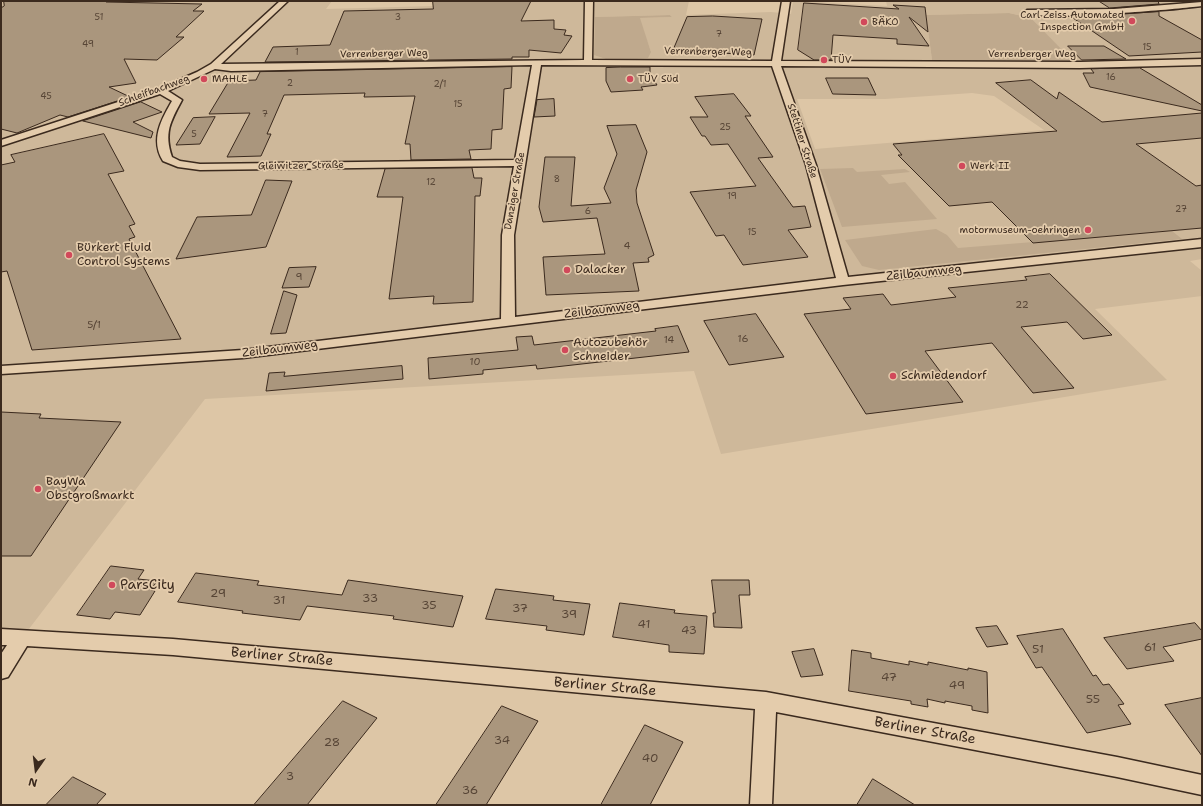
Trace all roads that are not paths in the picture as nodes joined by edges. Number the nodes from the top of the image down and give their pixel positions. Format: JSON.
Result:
{"nodes":[{"id":1,"x":284,"y":1,"type":"edge"},
{"id":2,"x":588,"y":1,"type":"edge"},
{"id":3,"x":786,"y":1,"type":"edge"},
{"id":4,"x":1202,"y":4,"type":"edge"},
{"id":5,"x":1027,"y":12,"type":"dead end"},
{"id":6,"x":537,"y":62,"type":"junction"},
{"id":7,"x":588,"y":62,"type":"junction"},
{"id":8,"x":1202,"y":62,"type":"edge"},
{"id":9,"x":776,"y":64,"type":"junction"},
{"id":10,"x":214,"y":66,"type":"junction"},
{"id":11,"x":161,"y":91,"type":"junction"},
{"id":12,"x":1,"y":143,"type":"edge"},
{"id":13,"x":520,"y":163,"type":"junction"},
{"id":14,"x":1202,"y":243,"type":"edge"},
{"id":15,"x":843,"y":281,"type":"junction"},
{"id":16,"x":508,"y":320,"type":"junction"},
{"id":17,"x":1,"y":370,"type":"edge"},
{"id":18,"x":1,"y":637,"type":"edge"},
{"id":19,"x":22,"y":638,"type":"junction"},
{"id":20,"x":1,"y":671,"type":"edge"},
{"id":21,"x":766,"y":701,"type":"junction"},
{"id":22,"x":1202,"y":785,"type":"edge"},
{"id":23,"x":761,"y":805,"type":"edge"}],
"edges":[{"from":1,"to":10,"type":"street","name":"Schleifbachweg"},
{"from":2,"to":7,"type":"street"},
{"from":3,"to":9,"type":"street","name":"Stettiner Straße"},
{"from":4,"to":5,"type":"street"},
{"from":6,"to":7,"type":"street","name":"Verrenberger Weg"},
{"from":6,"to":10,"type":"street","name":"Verrenberger Weg"},
{"from":6,"to":13,"type":"street","name":"Danziger Straße"},
{"from":7,"to":9,"type":"street","name":"Verrenberger Weg"},
{"from":8,"to":9,"type":"street","name":"Verrenberger Weg"},
{"from":9,"to":15,"type":"street","name":"Stettiner Straße"},
{"from":10,"to":11,"type":"street","name":"Schleifbachweg"},
{"from":11,"to":12,"type":"street","name":"Schleifbachweg"},
{"from":11,"to":13,"type":"street","name":"Gleiwitzer Straße"},
{"from":13,"to":16,"type":"street","name":"Danziger Straße"},
{"from":14,"to":15,"type":"street","name":"Zeilbaumweg"},
{"from":15,"to":16,"type":"street","name":"Zeilbaumweg"},
{"from":16,"to":17,"type":"street","name":"Zeilbaumweg"},
{"from":18,"to":19,"type":"street","name":"Berliner Straße"},
{"from":19,"to":20,"type":"street"},
{"from":19,"to":21,"type":"street","name":"Berliner Straße"},
{"from":21,"to":22,"type":"street","name":"Berliner Straße"},
{"from":21,"to":23,"type":"street"}]}
